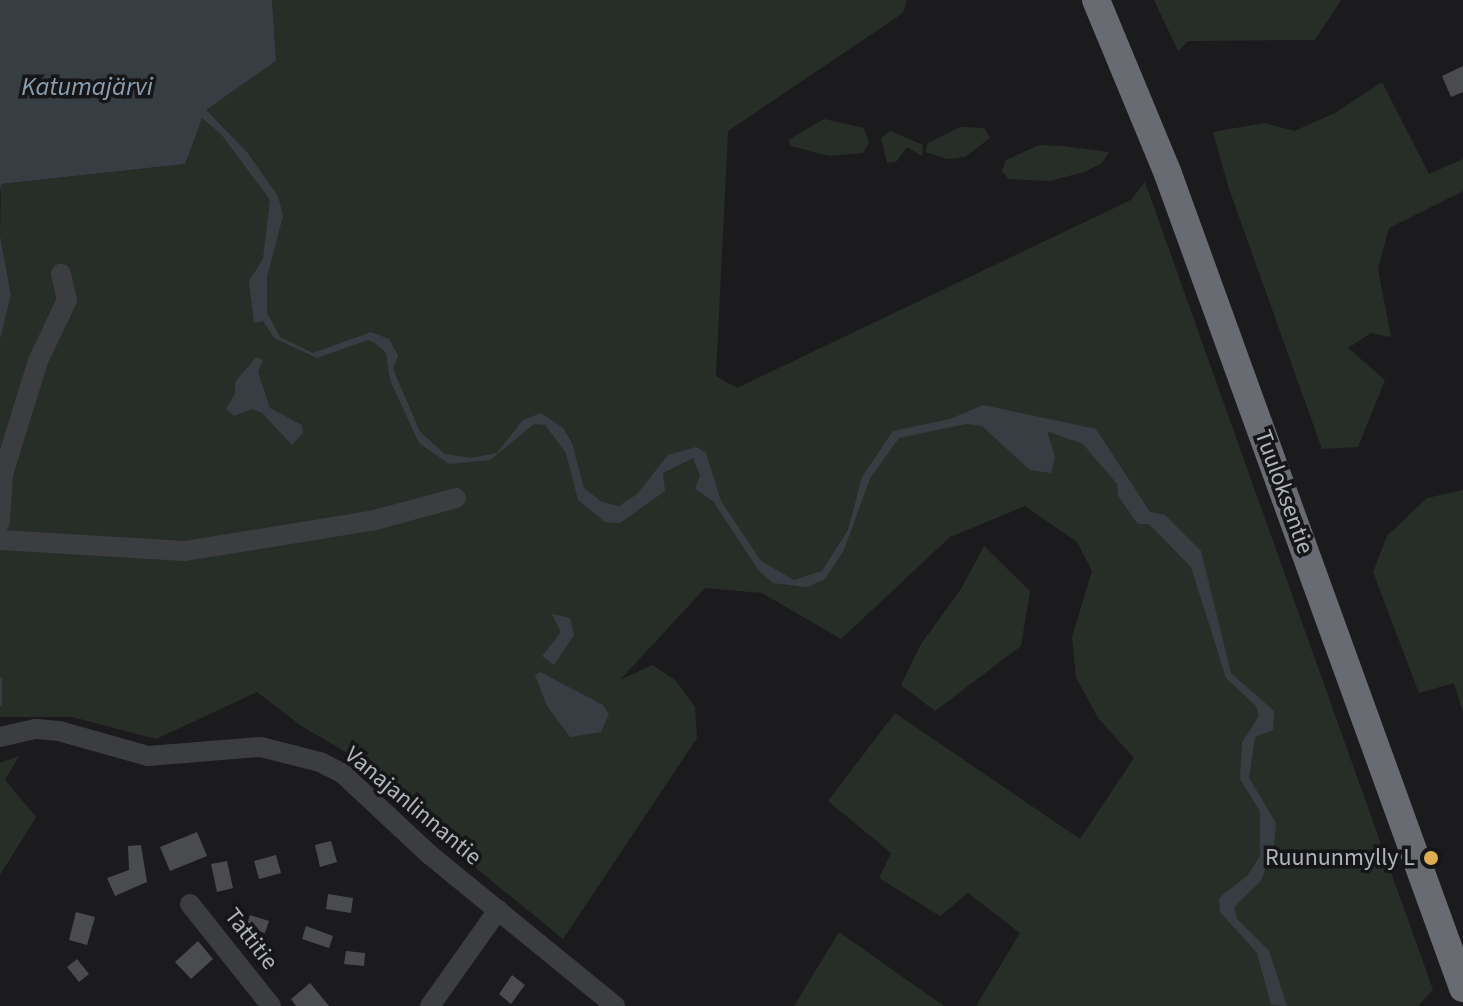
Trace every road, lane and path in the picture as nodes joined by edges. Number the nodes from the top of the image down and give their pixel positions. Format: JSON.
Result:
{"nodes":[{"id":1,"x":1096,"y":0,"type":"edge"},
{"id":2,"x":61,"y":274,"type":"dead end"},
{"id":3,"x":456,"y":498,"type":"dead end"},
{"id":4,"x":0,"y":522,"type":"edge"},
{"id":5,"x":0,"y":540,"type":"edge"},
{"id":6,"x":0,"y":737,"type":"edge"},
{"id":7,"x":190,"y":904,"type":"dead end"},
{"id":8,"x":498,"y":910,"type":"junction"},
{"id":9,"x":1463,"y":988,"type":"edge"},
{"id":10,"x":271,"y":1006,"type":"edge"},
{"id":11,"x":430,"y":1006,"type":"edge"},
{"id":12,"x":615,"y":1006,"type":"edge"}],
"edges":[{"from":1,"to":9,"type":"highway","name":"Tuuloksentie"},
{"from":2,"to":4,"type":"street"},
{"from":3,"to":5,"type":"street"},
{"from":6,"to":8,"type":"street","name":"Vanajanlinnantie"},
{"from":7,"to":10,"type":"street","name":"Tattitie"},
{"from":8,"to":11,"type":"street"},
{"from":8,"to":12,"type":"street","name":"Vanajanlinnantie"}]}
